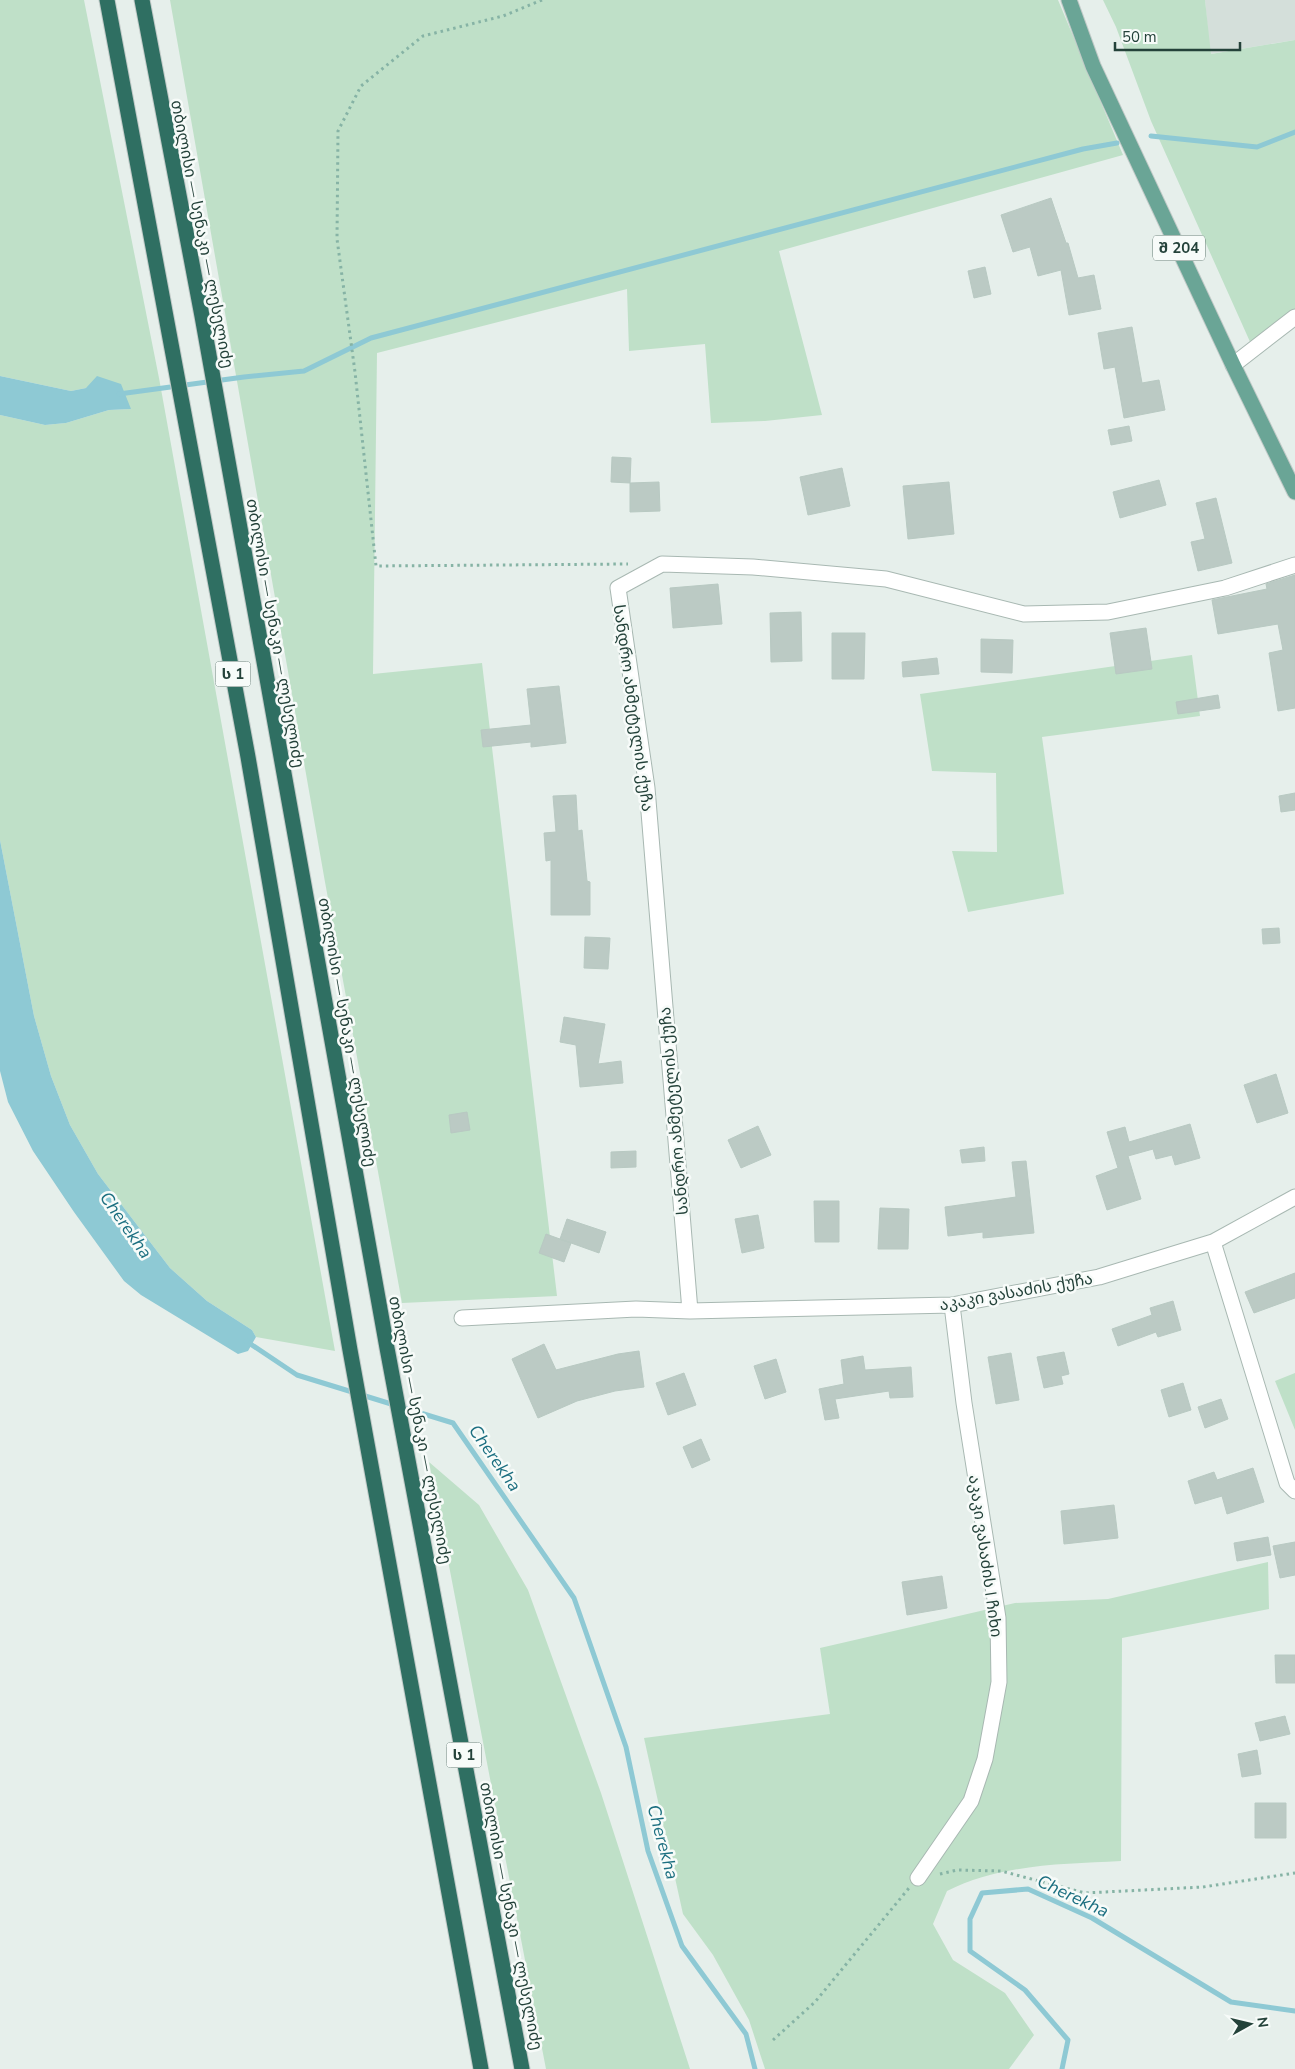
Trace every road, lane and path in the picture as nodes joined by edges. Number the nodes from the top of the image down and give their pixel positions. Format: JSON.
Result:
{"nodes":[{"id":1,"x":107,"y":0,"type":"edge"},
{"id":2,"x":142,"y":0,"type":"edge"},
{"id":3,"x":148,"y":0,"type":"edge"},
{"id":4,"x":542,"y":0,"type":"edge"},
{"id":5,"x":1069,"y":0,"type":"edge"},
{"id":6,"x":147,"y":29,"type":"junction"},
{"id":7,"x":1295,"y":317,"type":"edge"},
{"id":8,"x":1233,"y":365,"type":"junction"},
{"id":9,"x":1295,"y":492,"type":"edge"},
{"id":10,"x":632,"y":564,"type":"dead end"},
{"id":11,"x":1295,"y":565,"type":"edge"},
{"id":12,"x":1295,"y":1197,"type":"edge"},
{"id":13,"x":1213,"y":1242,"type":"junction"},
{"id":14,"x":952,"y":1305,"type":"junction"},
{"id":15,"x":690,"y":1311,"type":"junction"},
{"id":16,"x":462,"y":1318,"type":"dead end"},
{"id":17,"x":1295,"y":1491,"type":"edge"},
{"id":18,"x":1295,"y":1873,"type":"edge"},
{"id":19,"x":918,"y":1878,"type":"junction"},
{"id":20,"x":773,"y":2040,"type":"dead end"},
{"id":21,"x":481,"y":2069,"type":"edge"},
{"id":22,"x":522,"y":2069,"type":"edge"}],
"edges":[{"from":1,"to":21,"type":"highway","number":"ს 1"},
{"from":2,"to":6,"type":"highway","name":"თბილისი — სენაკი — ლესელიძე","number":"ს 1"},
{"from":3,"to":6,"type":"highway"},
{"from":4,"to":10,"type":"path"},
{"from":5,"to":8,"type":"main road","number":"შ 204"},
{"from":6,"to":22,"type":"highway","name":"თბილისი — სენაკი — ლესელიძე","number":"ს 1"},
{"from":7,"to":8,"type":"street"},
{"from":8,"to":9,"type":"main road","number":"შ 204"},
{"from":11,"to":15,"type":"street","name":"სანდრო ახმეტელის ქუჩა"},
{"from":12,"to":13,"type":"street","name":"აკაკი ვასაძის ქუჩა"},
{"from":13,"to":14,"type":"street","name":"აკაკი ვასაძის ქუჩა"},
{"from":13,"to":17,"type":"street"},
{"from":14,"to":15,"type":"street","name":"აკაკი ვასაძის ქუჩა"},
{"from":14,"to":19,"type":"street","name":"აკაკი ვასაძის I ჩიხი"},
{"from":15,"to":16,"type":"street","name":"აკაკი ვასაძის ქუჩა"},
{"from":18,"to":19,"type":"path"},
{"from":19,"to":20,"type":"path"}]}
